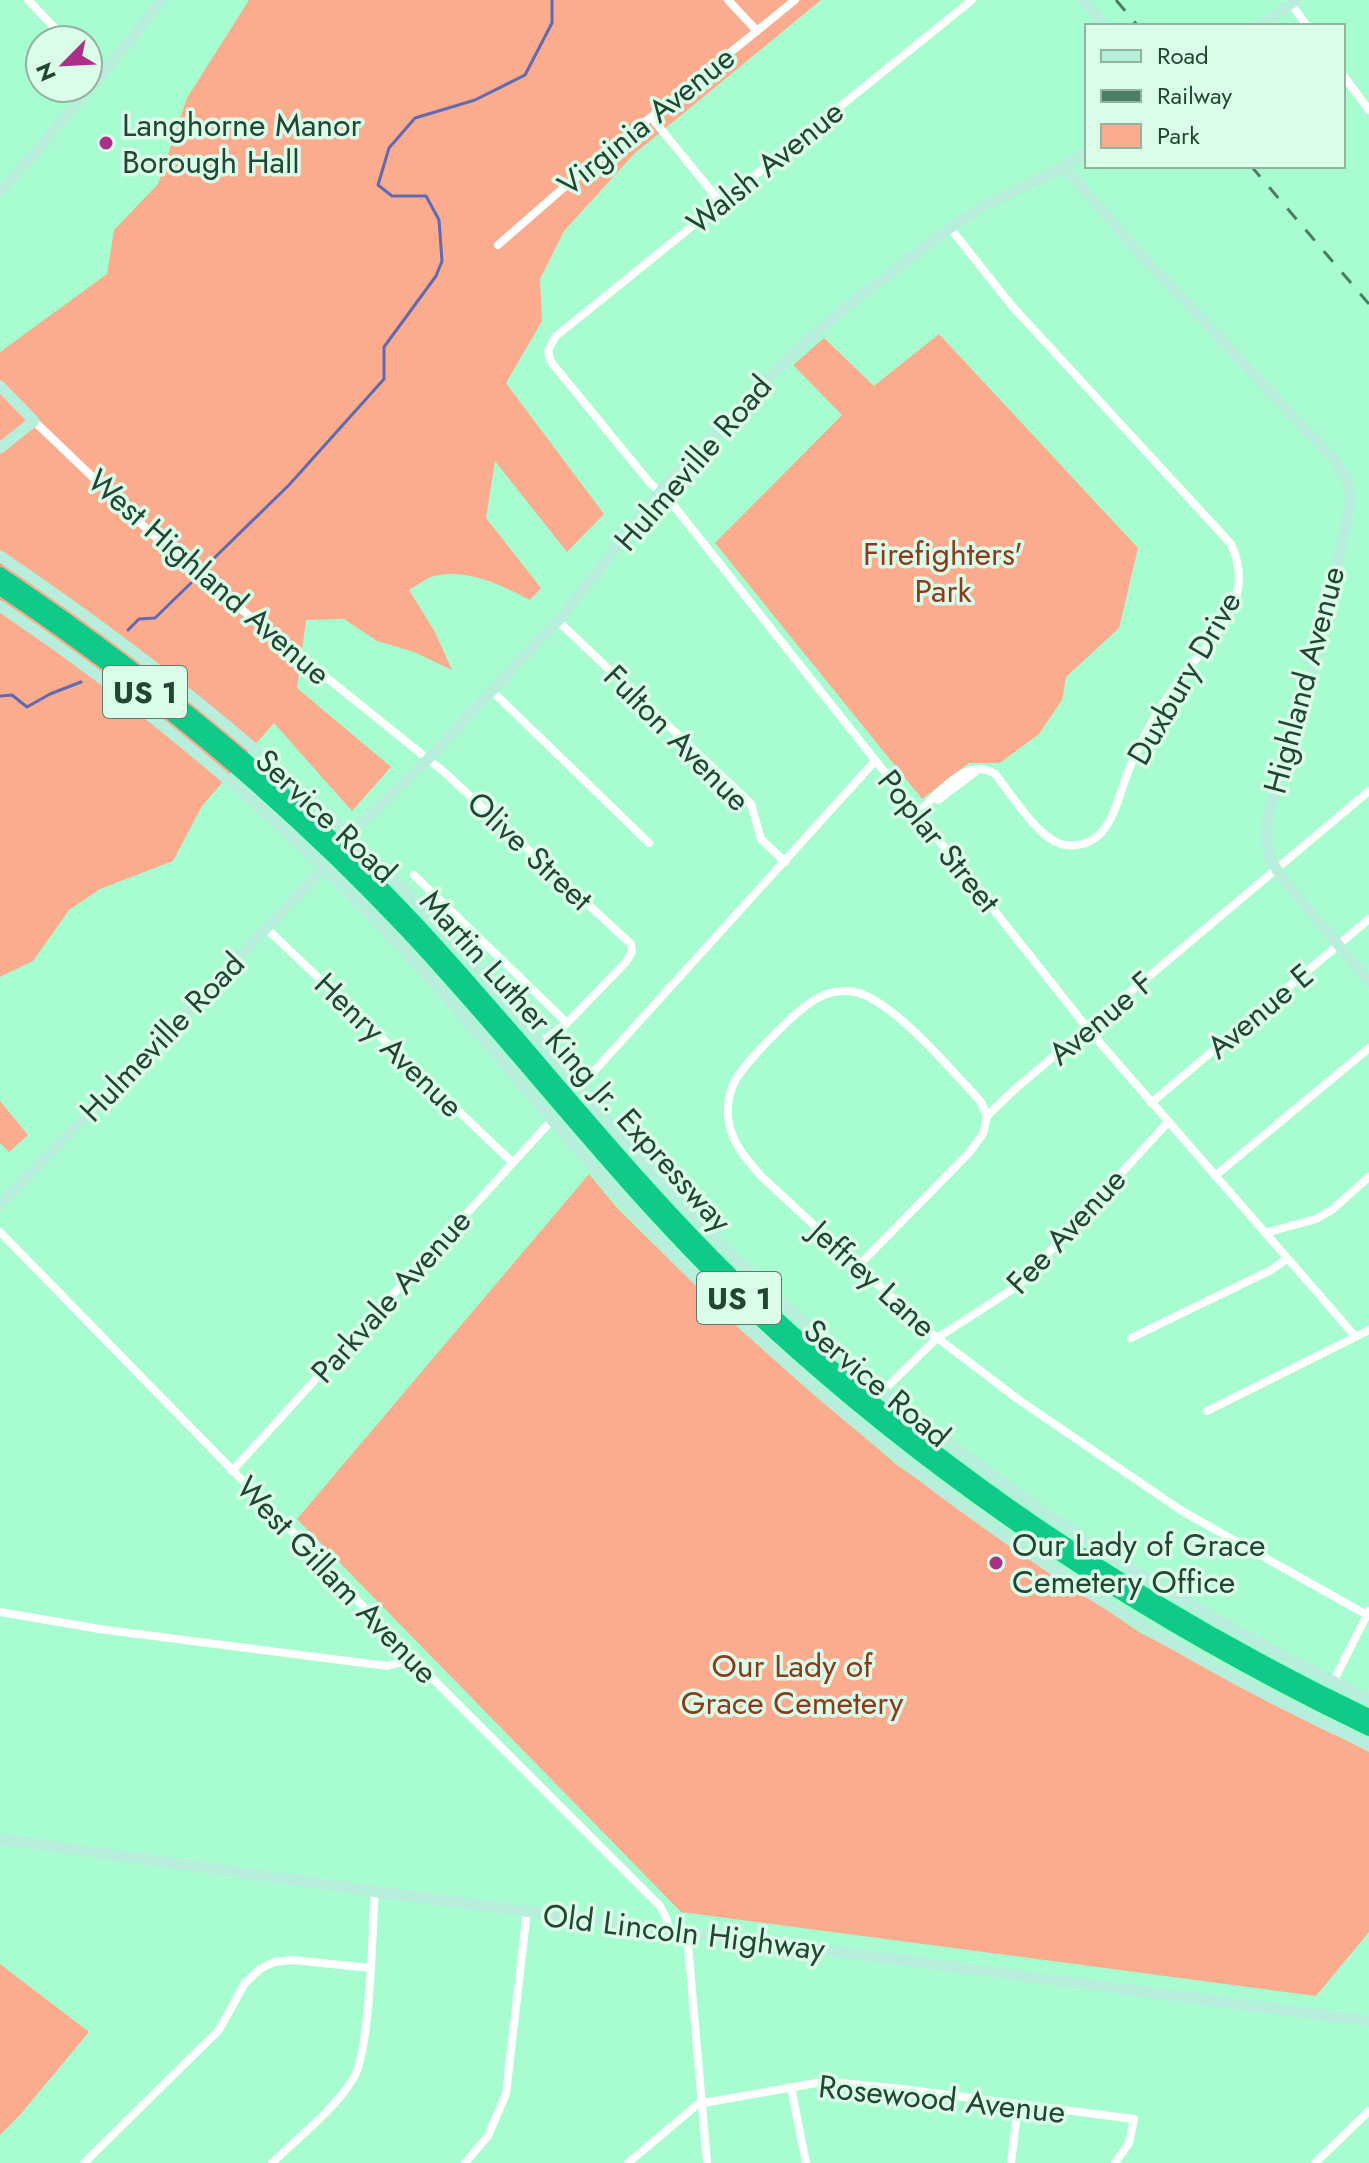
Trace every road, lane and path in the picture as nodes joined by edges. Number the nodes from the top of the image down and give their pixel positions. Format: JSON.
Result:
{"nodes":[{"id":1,"x":28,"y":0,"type":"edge"},
{"id":2,"x":162,"y":0,"type":"edge"},
{"id":3,"x":728,"y":0,"type":"edge"},
{"id":4,"x":795,"y":0,"type":"edge"},
{"id":5,"x":972,"y":0,"type":"edge"},
{"id":6,"x":1083,"y":0,"type":"edge"},
{"id":7,"x":1292,"y":1,"type":"edge"},
{"id":8,"x":51,"y":24,"type":"edge"},
{"id":9,"x":1103,"y":24,"type":"edge"},
{"id":10,"x":1263,"y":24,"type":"edge"},
{"id":11,"x":1306,"y":24,"type":"edge"},
{"id":12,"x":757,"y":31,"type":"junction"},
{"id":13,"x":104,"y":72,"type":"edge"},
{"id":14,"x":1345,"y":78,"type":"edge"},
{"id":15,"x":77,"y":104,"type":"edge"},
{"id":16,"x":1369,"y":110,"type":"edge"},
{"id":17,"x":651,"y":117,"type":"junction"},
{"id":18,"x":1085,"y":152,"type":"edge"},
{"id":19,"x":1064,"y":167,"type":"junction"},
{"id":20,"x":0,"y":193,"type":"edge"},
{"id":21,"x":721,"y":203,"type":"junction"},
{"id":22,"x":950,"y":228,"type":"junction"},
{"id":23,"x":498,"y":245,"type":"dead end"},
{"id":24,"x":558,"y":335,"type":"joint"},
{"id":25,"x":0,"y":386,"type":"edge"},
{"id":26,"x":34,"y":421,"type":"junction"},
{"id":27,"x":0,"y":448,"type":"edge"},
{"id":28,"x":661,"y":491,"type":"junction"},
{"id":29,"x":0,"y":556,"type":"edge"},
{"id":30,"x":0,"y":563,"type":"edge"},
{"id":31,"x":0,"y":574,"type":"edge"},
{"id":32,"x":0,"y":588,"type":"edge"},
{"id":33,"x":0,"y":599,"type":"edge"},
{"id":34,"x":0,"y":606,"type":"edge"},
{"id":35,"x":558,"y":621,"type":"junction"},
{"id":36,"x":78,"y":643,"type":"junction"},
{"id":37,"x":102,"y":645,"type":"junction"},
{"id":38,"x":492,"y":691,"type":"junction"},
{"id":39,"x":428,"y":759,"type":"junction"},
{"id":40,"x":875,"y":761,"type":"junction"},
{"id":41,"x":1369,"y":791,"type":"edge"},
{"id":42,"x":917,"y":814,"type":"junction"},
{"id":43,"x":349,"y":835,"type":"junction"},
{"id":44,"x":649,"y":843,"type":"dead end"},
{"id":45,"x":785,"y":862,"type":"junction"},
{"id":46,"x":324,"y":868,"type":"junction"},
{"id":47,"x":1276,"y":870,"type":"junction"},
{"id":48,"x":414,"y":875,"type":"dead end"},
{"id":49,"x":1369,"y":919,"type":"edge"},
{"id":50,"x":266,"y":928,"type":"junction"},
{"id":51,"x":1338,"y":945,"type":"junction"},
{"id":52,"x":1369,"y":981,"type":"edge"},
{"id":53,"x":567,"y":1023,"type":"junction"},
{"id":54,"x":1088,"y":1029,"type":"junction"},
{"id":55,"x":540,"y":1043,"type":"junction"},
{"id":56,"x":1369,"y":1048,"type":"edge"},
{"id":57,"x":578,"y":1089,"type":"junction"},
{"id":58,"x":1151,"y":1103,"type":"junction"},
{"id":59,"x":987,"y":1116,"type":"junction"},
{"id":60,"x":551,"y":1121,"type":"junction"},
{"id":61,"x":1168,"y":1122,"type":"junction"},
{"id":62,"x":512,"y":1162,"type":"junction"},
{"id":63,"x":1215,"y":1176,"type":"junction"},
{"id":64,"x":1369,"y":1177,"type":"edge"},
{"id":65,"x":0,"y":1205,"type":"edge"},
{"id":66,"x":0,"y":1232,"type":"edge"},
{"id":67,"x":1265,"y":1233,"type":"junction"},
{"id":68,"x":1287,"y":1259,"type":"junction"},
{"id":69,"x":858,"y":1266,"type":"junction"},
{"id":70,"x":1369,"y":1330,"type":"edge"},
{"id":71,"x":1355,"y":1336,"type":"junction"},
{"id":72,"x":937,"y":1338,"type":"junction"},
{"id":73,"x":1131,"y":1338,"type":"dead end"},
{"id":74,"x":883,"y":1391,"type":"junction"},
{"id":75,"x":1207,"y":1411,"type":"dead end"},
{"id":76,"x":232,"y":1471,"type":"junction"},
{"id":77,"x":0,"y":1612,"type":"edge"},
{"id":78,"x":1368,"y":1613,"type":"edge"},
{"id":79,"x":413,"y":1659,"type":"junction"},
{"id":80,"x":1332,"y":1690,"type":"junction"},
{"id":81,"x":1369,"y":1699,"type":"edge"},
{"id":82,"x":1369,"y":1709,"type":"edge"},
{"id":83,"x":1369,"y":1716,"type":"edge"},
{"id":84,"x":1369,"y":1729,"type":"edge"},
{"id":85,"x":1369,"y":1745,"type":"edge"},
{"id":86,"x":0,"y":1839,"type":"edge"},
{"id":87,"x":375,"y":1891,"type":"junction"},
{"id":88,"x":527,"y":1911,"type":"junction"},
{"id":89,"x":668,"y":1930,"type":"junction"},
{"id":90,"x":687,"y":1932,"type":"junction"},
{"id":91,"x":370,"y":1968,"type":"junction"},
{"id":92,"x":1369,"y":2021,"type":"edge"},
{"id":93,"x":791,"y":2087,"type":"junction"},
{"id":94,"x":703,"y":2103,"type":"junction"},
{"id":95,"x":1018,"y":2105,"type":"junction"},
{"id":96,"x":1369,"y":2111,"type":"edge"},
{"id":97,"x":84,"y":2163,"type":"edge"},
{"id":98,"x":272,"y":2163,"type":"edge"},
{"id":99,"x":465,"y":2163,"type":"edge"},
{"id":100,"x":628,"y":2163,"type":"edge"},
{"id":101,"x":707,"y":2163,"type":"edge"},
{"id":102,"x":806,"y":2163,"type":"edge"},
{"id":103,"x":1011,"y":2163,"type":"edge"},
{"id":104,"x":1115,"y":2163,"type":"edge"},
{"id":105,"x":1315,"y":2163,"type":"edge"}],
"edges":[{"from":1,"to":8,"type":"street"},
{"from":2,"to":13,"type":"street"},
{"from":3,"to":12,"type":"street"},
{"from":4,"to":12,"type":"street","name":"Virginia Avenue"},
{"from":5,"to":21,"type":"street","name":"Walsh Avenue"},
{"from":6,"to":9,"type":"street"},
{"from":7,"to":10,"type":"street"},
{"from":7,"to":11,"type":"street"},
{"from":12,"to":17,"type":"street","name":"Virginia Avenue"},
{"from":14,"to":16,"type":"street"},
{"from":15,"to":20,"type":"street"},
{"from":17,"to":21,"type":"street"},
{"from":17,"to":23,"type":"street","name":"Virginia Avenue"},
{"from":18,"to":19,"type":"street","name":"Hulmeville Road"},
{"from":19,"to":22,"type":"street","name":"Hulmeville Road"},
{"from":19,"to":47,"type":"street","name":"Highland Avenue"},
{"from":21,"to":24,"type":"street","name":"Walsh Avenue"},
{"from":22,"to":28,"type":"street","name":"Hulmeville Road"},
{"from":22,"to":42,"type":"street","name":"Duxbury Drive"},
{"from":24,"to":28,"type":"street","name":"Poplar Street"},
{"from":25,"to":26,"type":"street","name":"West Highland Avenue"},
{"from":26,"to":27,"type":"street"},
{"from":26,"to":39,"type":"street","name":"West Highland Avenue"},
{"from":28,"to":35,"type":"street","name":"Hulmeville Road"},
{"from":28,"to":40,"type":"street","name":"Poplar Street"},
{"from":29,"to":43,"type":"street","name":"Service Road"},
{"from":30,"to":37,"type":"highway"},
{"from":31,"to":37,"type":"highway","name":"Martin Luther King Jr. Expressway","number":"US 1"},
{"from":32,"to":36,"type":"highway","name":"Martin Luther King Jr. Expressway","number":"US 1"},
{"from":33,"to":36,"type":"highway"},
{"from":34,"to":46,"type":"street","name":"Service Road"},
{"from":35,"to":38,"type":"street","name":"Hulmeville Road"},
{"from":35,"to":45,"type":"street","name":"Fulton Avenue"},
{"from":36,"to":84,"type":"highway","name":"Martin Luther King Jr. Expressway","number":"US 1"},
{"from":37,"to":80,"type":"highway","name":"Martin Luther King Jr. Expressway","number":"US 1"},
{"from":38,"to":39,"type":"street","name":"Hulmeville Road"},
{"from":38,"to":44,"type":"street"},
{"from":39,"to":43,"type":"street","name":"Hulmeville Road"},
{"from":39,"to":53,"type":"street","name":"Olive Street"},
{"from":40,"to":42,"type":"street","name":"Poplar Street"},
{"from":40,"to":45,"type":"street"},
{"from":41,"to":47,"type":"street","name":"Avenue F"},
{"from":42,"to":54,"type":"street","name":"Poplar Street"},
{"from":43,"to":55,"type":"street","name":"Service Road"},
{"from":45,"to":57,"type":"street"},
{"from":46,"to":50,"type":"street","name":"Hulmeville Road"},
{"from":46,"to":60,"type":"street","name":"Service Road"},
{"from":47,"to":51,"type":"street","name":"Highland Avenue"},
{"from":47,"to":54,"type":"street","name":"Avenue F"},
{"from":48,"to":53,"type":"street"},
{"from":49,"to":51,"type":"street","name":"Avenue E"},
{"from":50,"to":62,"type":"street","name":"Henry Avenue"},
{"from":50,"to":65,"type":"street","name":"Hulmeville Road"},
{"from":51,"to":52,"type":"street","name":"Highland Avenue"},
{"from":51,"to":58,"type":"street","name":"Avenue E"},
{"from":53,"to":55,"type":"street"},
{"from":54,"to":58,"type":"street","name":"Poplar Street"},
{"from":54,"to":59,"type":"street","name":"Avenue F"},
{"from":55,"to":57,"type":"street","name":"Service Road"},
{"from":56,"to":63,"type":"street"},
{"from":57,"to":74,"type":"street","name":"Service Road"},
{"from":58,"to":61,"type":"street","name":"Poplar Street"},
{"from":59,"to":69,"type":"street","name":"Avenue F"},
{"from":59,"to":69,"type":"street","name":"Jeffrey Lane"},
{"from":60,"to":62,"type":"street","name":"Parkvale Avenue"},
{"from":60,"to":85,"type":"street","name":"Service Road"},
{"from":61,"to":63,"type":"street","name":"Poplar Street"},
{"from":61,"to":72,"type":"street","name":"Fee Avenue"},
{"from":62,"to":76,"type":"street","name":"Parkvale Avenue"},
{"from":63,"to":67,"type":"street","name":"Poplar Street"},
{"from":64,"to":67,"type":"street"},
{"from":66,"to":76,"type":"street","name":"West Gillam Avenue"},
{"from":67,"to":68,"type":"street","name":"Poplar Street"},
{"from":68,"to":71,"type":"street","name":"Poplar Street"},
{"from":68,"to":73,"type":"street"},
{"from":69,"to":72,"type":"street","name":"Jeffrey Lane"},
{"from":70,"to":71,"type":"street"},
{"from":71,"to":75,"type":"street"},
{"from":72,"to":74,"type":"street","name":"Fee Avenue"},
{"from":72,"to":78,"type":"street","name":"Jeffrey Lane"},
{"from":74,"to":80,"type":"street","name":"Service Road"},
{"from":76,"to":79,"type":"street","name":"West Gillam Avenue"},
{"from":77,"to":79,"type":"street"},
{"from":78,"to":80,"type":"street"},
{"from":79,"to":89,"type":"street","name":"West Gillam Avenue"},
{"from":80,"to":81,"type":"street","name":"Service Road"},
{"from":80,"to":82,"type":"highway"},
{"from":80,"to":83,"type":"highway","name":"Martin Luther King Jr. Expressway","number":"US 1"},
{"from":86,"to":87,"type":"street","name":"Old Lincoln Highway"},
{"from":87,"to":88,"type":"street","name":"Old Lincoln Highway"},
{"from":87,"to":91,"type":"street"},
{"from":88,"to":89,"type":"street","name":"Old Lincoln Highway"},
{"from":88,"to":99,"type":"street"},
{"from":89,"to":90,"type":"street","name":"Old Lincoln Highway"},
{"from":90,"to":92,"type":"street","name":"Old Lincoln Highway"},
{"from":90,"to":94,"type":"street"},
{"from":91,"to":97,"type":"street"},
{"from":91,"to":98,"type":"street"},
{"from":93,"to":94,"type":"street","name":"Rosewood Avenue"},
{"from":93,"to":95,"type":"street","name":"Rosewood Avenue"},
{"from":93,"to":102,"type":"street"},
{"from":94,"to":100,"type":"street","name":"Rosewood Avenue"},
{"from":94,"to":101,"type":"street"},
{"from":95,"to":103,"type":"street"},
{"from":95,"to":104,"type":"street","name":"Rosewood Avenue"},
{"from":96,"to":105,"type":"street"}]}
